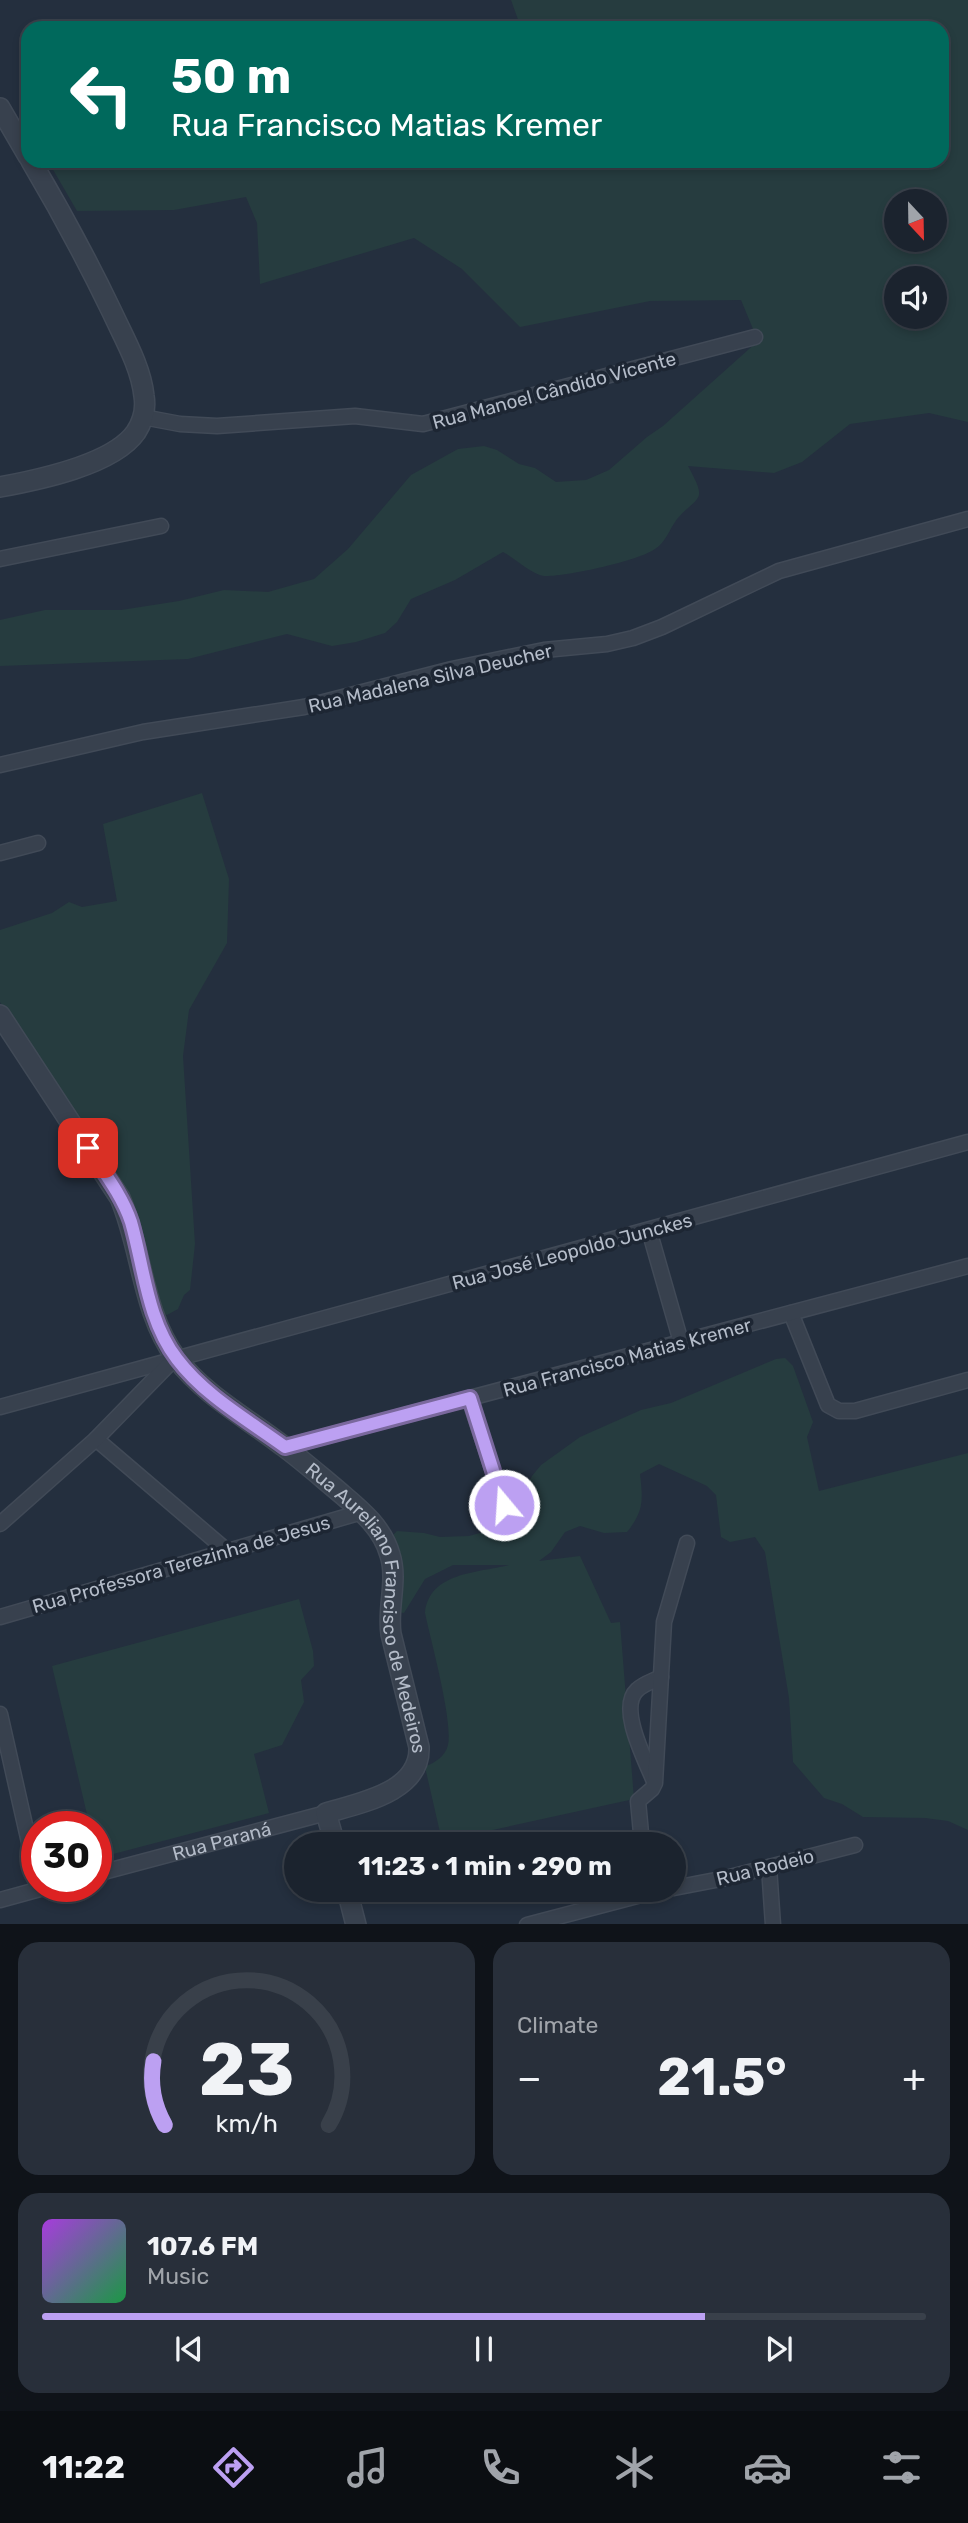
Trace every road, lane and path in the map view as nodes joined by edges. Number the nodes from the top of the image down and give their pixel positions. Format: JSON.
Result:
{"nodes":[{"id":1,"x":0,"y":108,"type":"edge"},
{"id":2,"x":21,"y":144,"type":"edge"},
{"id":3,"x":35,"y":168,"type":"edge"},
{"id":4,"x":755,"y":337,"type":"dead end"},
{"id":5,"x":143,"y":417,"type":"junction"},
{"id":6,"x":0,"y":487,"type":"edge"},
{"id":7,"x":968,"y":519,"type":"edge"},
{"id":8,"x":161,"y":526,"type":"dead end"},
{"id":9,"x":0,"y":559,"type":"edge"},
{"id":10,"x":0,"y":765,"type":"edge"},
{"id":11,"x":38,"y":843,"type":"dead end"},
{"id":12,"x":0,"y":853,"type":"edge"},
{"id":13,"x":0,"y":1015,"type":"edge"},
{"id":14,"x":968,"y":1142,"type":"edge"},
{"id":15,"x":649,"y":1230,"type":"junction"},
{"id":16,"x":968,"y":1266,"type":"edge"},
{"id":17,"x":791,"y":1313,"type":"junction"},
{"id":18,"x":681,"y":1342,"type":"junction"},
{"id":19,"x":176,"y":1357,"type":"junction"},
{"id":20,"x":968,"y":1380,"type":"edge"},
{"id":21,"x":470,"y":1398,"type":"junction"},
{"id":22,"x":0,"y":1407,"type":"edge"},
{"id":23,"x":96,"y":1439,"type":"junction"},
{"id":24,"x":285,"y":1447,"type":"junction"},
{"id":25,"x":504,"y":1505,"type":"dead end"},
{"id":26,"x":362,"y":1511,"type":"junction"},
{"id":27,"x":0,"y":1524,"type":"edge"},
{"id":28,"x":687,"y":1543,"type":"dead end"},
{"id":29,"x":226,"y":1550,"type":"junction"},
{"id":30,"x":0,"y":1616,"type":"edge"},
{"id":31,"x":661,"y":1677,"type":"junction"},
{"id":32,"x":0,"y":1714,"type":"edge"},
{"id":33,"x":417,"y":1767,"type":"joint"},
{"id":34,"x":655,"y":1783,"type":"junction"},
{"id":35,"x":23,"y":1811,"type":"edge"},
{"id":36,"x":326,"y":1813,"type":"junction"},
{"id":37,"x":332,"y":1832,"type":"edge"},
{"id":38,"x":641,"y":1832,"type":"edge"},
{"id":39,"x":855,"y":1845,"type":"dead end"},
{"id":40,"x":769,"y":1867,"type":"junction"},
{"id":41,"x":112,"y":1870,"type":"edge"},
{"id":42,"x":686,"y":1885,"type":"edge"},
{"id":43,"x":21,"y":1892,"type":"edge"},
{"id":44,"x":0,"y":1900,"type":"edge"},
{"id":45,"x":350,"y":1902,"type":"edge"},
{"id":46,"x":610,"y":1902,"type":"edge"},
{"id":47,"x":356,"y":1924,"type":"edge"},
{"id":48,"x":527,"y":1924,"type":"edge"},
{"id":49,"x":773,"y":1924,"type":"edge"}],
"edges":[{"from":1,"to":2,"type":"street"},
{"from":3,"to":5,"type":"street"},
{"from":4,"to":5,"type":"street","name":"Rua Manoel Cândido Vicente"},
{"from":5,"to":6,"type":"street"},
{"from":7,"to":10,"type":"street","name":"Rua Madalena Silva Deucher"},
{"from":8,"to":9,"type":"street"},
{"from":11,"to":12,"type":"street"},
{"from":13,"to":19,"type":"street","name":"Rua Aureliano Francisco de Medeiros"},
{"from":14,"to":15,"type":"street","name":"Rua José Leopoldo Junckes"},
{"from":15,"to":18,"type":"street"},
{"from":15,"to":19,"type":"street","name":"Rua José Leopoldo Junckes"},
{"from":16,"to":17,"type":"street","name":"Rua Francisco Matias Kremer"},
{"from":17,"to":18,"type":"street","name":"Rua Francisco Matias Kremer"},
{"from":17,"to":20,"type":"street"},
{"from":18,"to":21,"type":"street","name":"Rua Francisco Matias Kremer"},
{"from":19,"to":22,"type":"street","name":"Rua José Leopoldo Junckes"},
{"from":19,"to":23,"type":"street"},
{"from":19,"to":24,"type":"street","name":"Rua Aureliano Francisco de Medeiros"},
{"from":21,"to":24,"type":"street","name":"Rua Francisco Matias Kremer"},
{"from":21,"to":25,"type":"street"},
{"from":23,"to":27,"type":"street"},
{"from":23,"to":29,"type":"street"},
{"from":24,"to":26,"type":"street","name":"Rua Aureliano Francisco de Medeiros"},
{"from":26,"to":29,"type":"street","name":"Rua Professora Terezinha de Jesus"},
{"from":26,"to":33,"type":"street","name":"Rua Aureliano Francisco de Medeiros"},
{"from":28,"to":31,"type":"street"},
{"from":29,"to":30,"type":"street","name":"Rua Professora Terezinha de Jesus"},
{"from":31,"to":34,"type":"street"},
{"from":31,"to":34,"type":"street"},
{"from":32,"to":35,"type":"street"},
{"from":33,"to":36,"type":"street","name":"Rua Paraná"},
{"from":34,"to":38,"type":"street"},
{"from":36,"to":37,"type":"street"},
{"from":36,"to":41,"type":"street","name":"Rua Paraná"},
{"from":39,"to":40,"type":"street","name":"Rua Rodeio"},
{"from":40,"to":42,"type":"street","name":"Rua Rodeio"},
{"from":40,"to":49,"type":"street"},
{"from":43,"to":44,"type":"street"},
{"from":45,"to":47,"type":"street"},
{"from":46,"to":48,"type":"street"}]}
